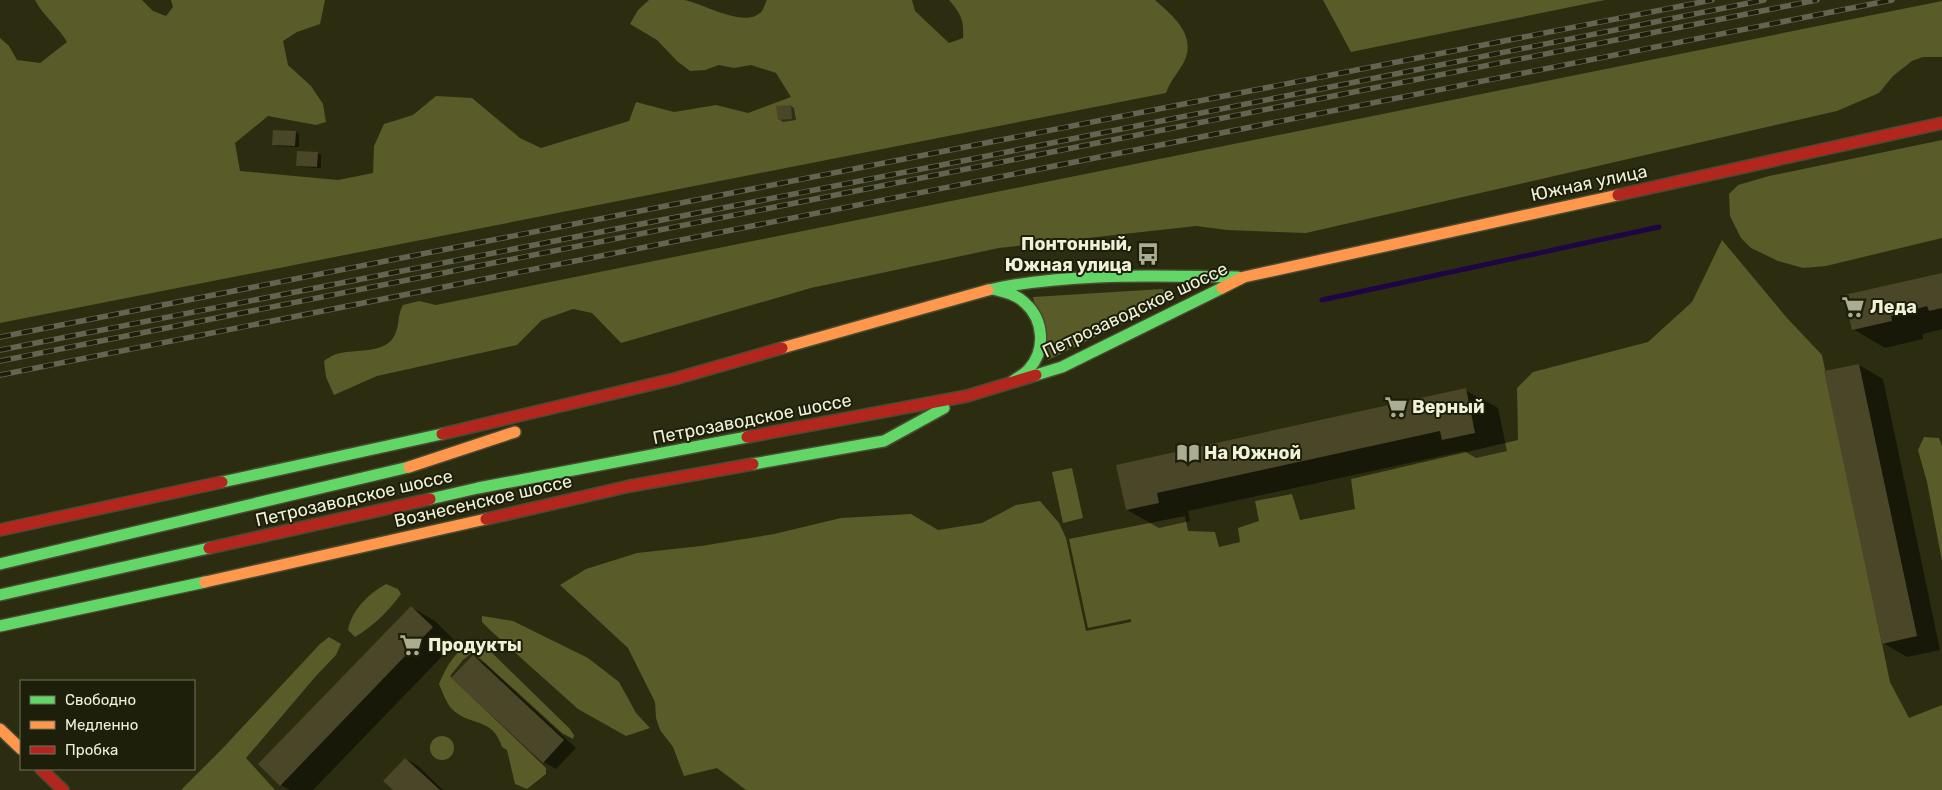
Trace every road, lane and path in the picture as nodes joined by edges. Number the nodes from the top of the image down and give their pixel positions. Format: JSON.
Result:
{"nodes":[{"id":1,"x":1942,"y":123,"type":"edge"},
{"id":2,"x":1244,"y":277,"type":"junction"},
{"id":3,"x":990,"y":289,"type":"junction"},
{"id":4,"x":674,"y":379,"type":"junction"},
{"id":5,"x":1008,"y":383,"type":"junction"},
{"id":6,"x":967,"y":396,"type":"junction"},
{"id":7,"x":554,"y":419,"type":"dead end"},
{"id":8,"x":526,"y":428,"type":"dead end"},
{"id":9,"x":0,"y":530,"type":"edge"},
{"id":10,"x":0,"y":564,"type":"edge"},
{"id":11,"x":0,"y":595,"type":"edge"},
{"id":12,"x":0,"y":626,"type":"edge"},
{"id":13,"x":0,"y":729,"type":"edge"},
{"id":14,"x":20,"y":749,"type":"edge"},
{"id":15,"x":42,"y":770,"type":"edge"},
{"id":16,"x":62,"y":790,"type":"edge"}],
"edges":[{"from":1,"to":2,"type":"main road","name":"Южная улица"},
{"from":2,"to":3,"type":"main road","name":"Петрозаводское шоссе"},
{"from":2,"to":5,"type":"main road","name":"Петрозаводское шоссе"},
{"from":3,"to":4,"type":"main road","name":"Петрозаводское шоссе"},
{"from":3,"to":5,"type":"main road"},
{"from":4,"to":7,"type":"main road"},
{"from":4,"to":9,"type":"main road","name":"Петрозаводское шоссе"},
{"from":5,"to":6,"type":"main road","name":"Петрозаводское шоссе"},
{"from":6,"to":11,"type":"main road","name":"Петрозаводское шоссе"},
{"from":6,"to":12,"type":"main road","name":"Вознесенское шоссе"},
{"from":8,"to":10,"type":"main road"},
{"from":13,"to":14,"type":"main road"},
{"from":15,"to":16,"type":"main road"}]}
